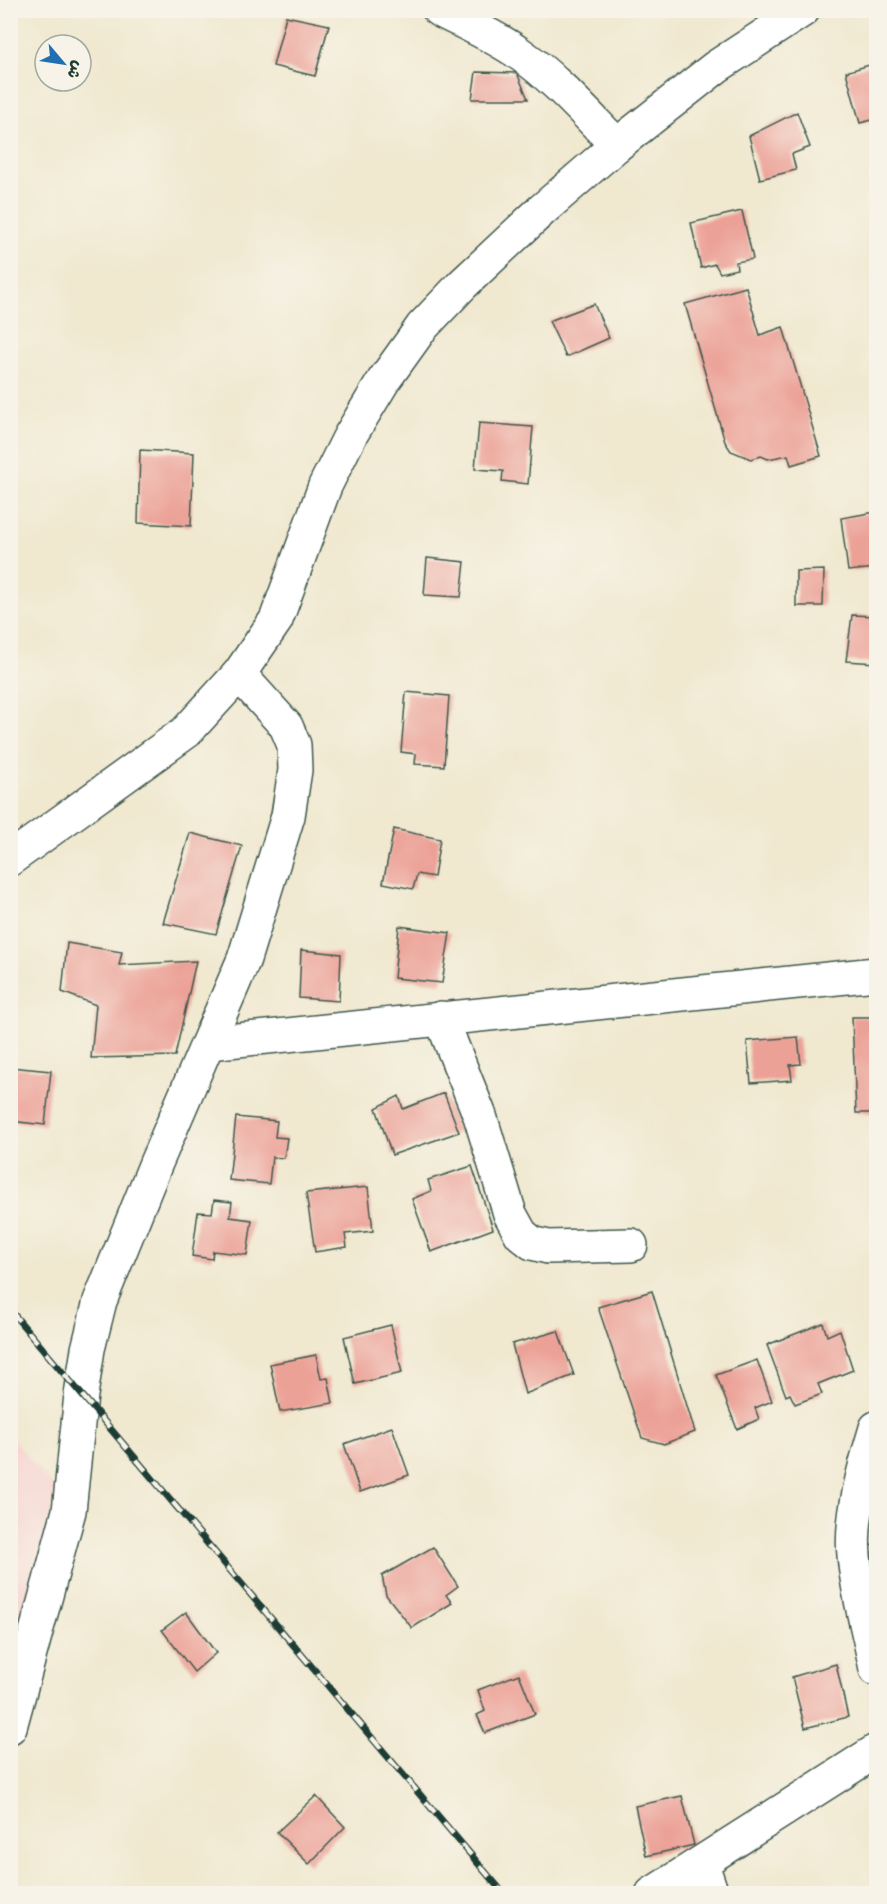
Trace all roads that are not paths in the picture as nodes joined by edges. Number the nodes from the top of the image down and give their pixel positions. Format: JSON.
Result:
{"nodes":[{"id":1,"x":439,"y":10,"type":"edge"},
{"id":2,"x":803,"y":10,"type":"edge"},
{"id":3,"x":495,"y":24,"type":"edge"},
{"id":4,"x":617,"y":145,"type":"junction"},
{"id":5,"x":239,"y":674,"type":"junction"},
{"id":6,"x":10,"y":859,"type":"edge"},
{"id":7,"x":876,"y":974,"type":"edge"},
{"id":8,"x":441,"y":1018,"type":"junction"},
{"id":9,"x":210,"y":1043,"type":"junction"},
{"id":10,"x":631,"y":1245,"type":"dead end"},
{"id":11,"x":876,"y":1428,"type":"edge"},
{"id":12,"x":876,"y":1670,"type":"edge"},
{"id":13,"x":10,"y":1726,"type":"edge"},
{"id":14,"x":876,"y":1751,"type":"edge"},
{"id":15,"x":707,"y":1879,"type":"edge"},
{"id":16,"x":652,"y":1893,"type":"edge"}],
"edges":[{"from":1,"to":3,"type":"street"},
{"from":2,"to":4,"type":"street"},
{"from":3,"to":4,"type":"street"},
{"from":4,"to":5,"type":"street"},
{"from":5,"to":6,"type":"street"},
{"from":5,"to":9,"type":"street"},
{"from":7,"to":8,"type":"street"},
{"from":8,"to":9,"type":"street"},
{"from":8,"to":10,"type":"street"},
{"from":9,"to":13,"type":"street"},
{"from":11,"to":12,"type":"street"},
{"from":14,"to":15,"type":"street"},
{"from":15,"to":16,"type":"street"}]}
